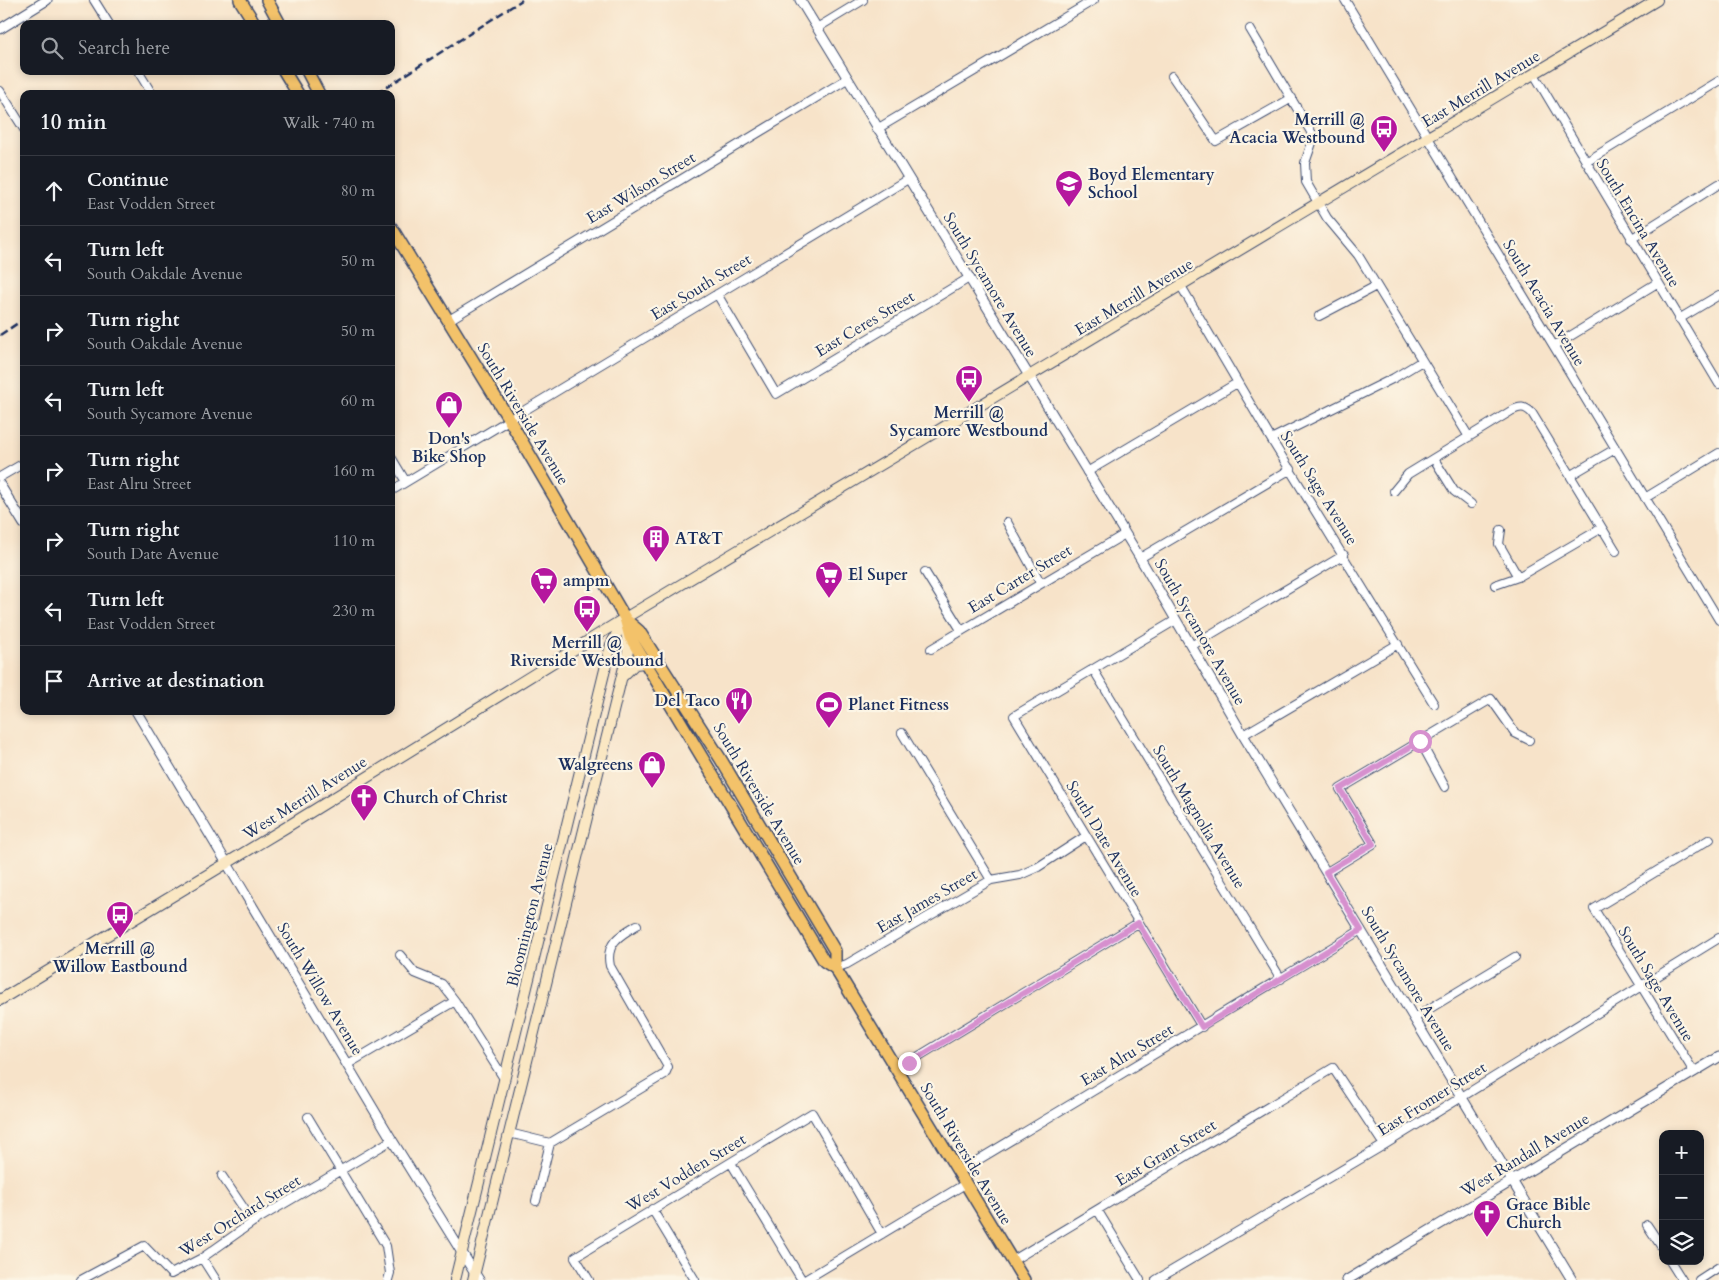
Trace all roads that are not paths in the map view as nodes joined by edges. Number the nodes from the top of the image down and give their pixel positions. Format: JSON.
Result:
{"nodes":[{"id":1,"x":47,"y":0,"type":"edge"},
{"id":2,"x":94,"y":0,"type":"edge"},
{"id":3,"x":240,"y":0,"type":"edge"},
{"id":4,"x":267,"y":0,"type":"edge"},
{"id":5,"x":800,"y":0,"type":"edge"},
{"id":6,"x":863,"y":0,"type":"edge"},
{"id":7,"x":1094,"y":0,"type":"edge"},
{"id":8,"x":1345,"y":0,"type":"edge"},
{"id":9,"x":1657,"y":0,"type":"edge"},
{"id":10,"x":106,"y":20,"type":"edge"},
{"id":11,"x":252,"y":20,"type":"edge"},
{"id":12,"x":278,"y":20,"type":"edge"},
{"id":13,"x":817,"y":28,"type":"junction"},
{"id":14,"x":0,"y":29,"type":"edge"},
{"id":15,"x":1250,"y":29,"type":"dead end"},
{"id":16,"x":1534,"y":74,"type":"junction"},
{"id":17,"x":140,"y":75,"type":"edge"},
{"id":18,"x":286,"y":75,"type":"edge"},
{"id":19,"x":309,"y":75,"type":"edge"},
{"id":20,"x":1172,"y":76,"type":"dead end"},
{"id":21,"x":847,"y":79,"type":"junction"},
{"id":22,"x":1719,"y":81,"type":"edge"},
{"id":23,"x":150,"y":90,"type":"edge"},
{"id":24,"x":296,"y":90,"type":"edge"},
{"id":25,"x":317,"y":90,"type":"edge"},
{"id":26,"x":0,"y":91,"type":"edge"},
{"id":27,"x":1292,"y":98,"type":"junction"},
{"id":28,"x":20,"y":123,"type":"edge"},
{"id":29,"x":877,"y":129,"type":"junction"},
{"id":30,"x":1428,"y":138,"type":"junction"},
{"id":31,"x":1586,"y":162,"type":"junction"},
{"id":32,"x":908,"y":179,"type":"junction"},
{"id":33,"x":1719,"y":184,"type":"edge"},
{"id":34,"x":1318,"y":202,"type":"junction"},
{"id":35,"x":1631,"y":239,"type":"junction"},
{"id":36,"x":395,"y":242,"type":"edge"},
{"id":37,"x":969,"y":278,"type":"junction"},
{"id":38,"x":1657,"y":283,"type":"junction"},
{"id":39,"x":1181,"y":286,"type":"junction"},
{"id":40,"x":1376,"y":286,"type":"junction"},
{"id":41,"x":716,"y":294,"type":"junction"},
{"id":42,"x":1719,"y":295,"type":"edge"},
{"id":43,"x":1319,"y":316,"type":"dead end"},
{"id":44,"x":1679,"y":319,"type":"junction"},
{"id":45,"x":449,"y":320,"type":"junction"},
{"id":46,"x":1554,"y":346,"type":"junction"},
{"id":47,"x":1422,"y":361,"type":"junction"},
{"id":48,"x":1029,"y":378,"type":"junction"},
{"id":49,"x":1237,"y":382,"type":"junction"},
{"id":50,"x":1719,"y":384,"type":"edge"},
{"id":51,"x":510,"y":421,"type":"junction"},
{"id":52,"x":1469,"y":437,"type":"junction"},
{"id":53,"x":1271,"y":439,"type":"junction"},
{"id":54,"x":1615,"y":448,"type":"junction"},
{"id":55,"x":1719,"y":453,"type":"edge"},
{"id":56,"x":1434,"y":459,"type":"junction"},
{"id":57,"x":395,"y":464,"type":"edge"},
{"id":58,"x":20,"y":465,"type":"edge"},
{"id":59,"x":1291,"y":469,"type":"junction"},
{"id":60,"x":1087,"y":472,"type":"junction"},
{"id":61,"x":1571,"y":475,"type":"junction"},
{"id":62,"x":0,"y":477,"type":"edge"},
{"id":63,"x":406,"y":482,"type":"junction"},
{"id":64,"x":0,"y":485,"type":"edge"},
{"id":65,"x":395,"y":488,"type":"edge"},
{"id":66,"x":1394,"y":491,"type":"dead end"},
{"id":67,"x":1645,"y":498,"type":"junction"},
{"id":68,"x":1470,"y":504,"type":"dead end"},
{"id":69,"x":20,"y":518,"type":"edge"},
{"id":70,"x":1008,"y":522,"type":"dead end"},
{"id":71,"x":1602,"y":528,"type":"junction"},
{"id":72,"x":1501,"y":530,"type":"dead end"},
{"id":73,"x":1124,"y":534,"type":"junction"},
{"id":74,"x":1616,"y":551,"type":"dead end"},
{"id":75,"x":1344,"y":555,"type":"junction"},
{"id":76,"x":1140,"y":558,"type":"junction"},
{"id":77,"x":925,"y":572,"type":"dead end"},
{"id":78,"x":1518,"y":577,"type":"junction"},
{"id":79,"x":1040,"y":582,"type":"junction"},
{"id":80,"x":1495,"y":585,"type":"dead end"},
{"id":81,"x":625,"y":618,"type":"junction"},
{"id":82,"x":1718,"y":618,"type":"edge"},
{"id":83,"x":1176,"y":620,"type":"junction"},
{"id":84,"x":961,"y":630,"type":"junction"},
{"id":85,"x":1398,"y":644,"type":"junction"},
{"id":86,"x":1191,"y":646,"type":"junction"},
{"id":87,"x":931,"y":649,"type":"dead end"},
{"id":88,"x":645,"y":663,"type":"junction"},
{"id":89,"x":1093,"y":669,"type":"junction"},
{"id":90,"x":620,"y":679,"type":"junction"},
{"id":91,"x":1434,"y":704,"type":"dead end"},
{"id":92,"x":138,"y":715,"type":"edge"},
{"id":93,"x":902,"y":733,"type":"dead end"},
{"id":94,"x":1243,"y":735,"type":"junction"},
{"id":95,"x":1529,"y":740,"type":"dead end"},
{"id":96,"x":1420,"y":741,"type":"junction"},
{"id":97,"x":1446,"y":787,"type":"dead end"},
{"id":98,"x":1086,"y":836,"type":"junction"},
{"id":99,"x":1710,"y":839,"type":"dead end"},
{"id":100,"x":227,"y":863,"type":"junction"},
{"id":101,"x":1326,"y":872,"type":"junction"},
{"id":102,"x":991,"y":880,"type":"junction"},
{"id":103,"x":1138,"y":923,"type":"junction"},
{"id":104,"x":637,"y":925,"type":"dead end"},
{"id":105,"x":1361,"y":930,"type":"junction"},
{"id":106,"x":1719,"y":938,"type":"edge"},
{"id":107,"x":400,"y":955,"type":"dead end"},
{"id":108,"x":1515,"y":957,"type":"dead end"},
{"id":109,"x":835,"y":968,"type":"junction"},
{"id":110,"x":1281,"y":980,"type":"junction"},
{"id":111,"x":1640,"y":985,"type":"junction"},
{"id":112,"x":0,"y":1000,"type":"edge"},
{"id":113,"x":456,"y":1001,"type":"junction"},
{"id":114,"x":1414,"y":1018,"type":"junction"},
{"id":115,"x":1202,"y":1027,"type":"junction"},
{"id":116,"x":1719,"y":1057,"type":"edge"},
{"id":117,"x":348,"y":1064,"type":"junction"},
{"id":118,"x":896,"y":1070,"type":"junction"},
{"id":119,"x":1694,"y":1072,"type":"junction"},
{"id":120,"x":505,"y":1080,"type":"junction"},
{"id":121,"x":1462,"y":1097,"type":"junction"},
{"id":122,"x":308,"y":1117,"type":"dead end"},
{"id":123,"x":509,"y":1134,"type":"junction"},
{"id":124,"x":392,"y":1140,"type":"junction"},
{"id":125,"x":550,"y":1143,"type":"junction"},
{"id":126,"x":1384,"y":1145,"type":"junction"},
{"id":127,"x":731,"y":1163,"type":"junction"},
{"id":128,"x":340,"y":1171,"type":"junction"},
{"id":129,"x":958,"y":1172,"type":"junction"},
{"id":130,"x":222,"y":1176,"type":"dead end"},
{"id":131,"x":1512,"y":1180,"type":"junction"},
{"id":132,"x":965,"y":1184,"type":"junction"},
{"id":133,"x":536,"y":1201,"type":"dead end"},
{"id":134,"x":652,"y":1209,"type":"junction"},
{"id":135,"x":1098,"y":1211,"type":"junction"},
{"id":136,"x":253,"y":1222,"type":"junction"},
{"id":137,"x":1647,"y":1225,"type":"dead end"},
{"id":138,"x":882,"y":1234,"type":"junction"},
{"id":139,"x":1659,"y":1243,"type":"edge"},
{"id":140,"x":462,"y":1252,"type":"junction"},
{"id":141,"x":202,"y":1258,"type":"junction"},
{"id":142,"x":1012,"y":1261,"type":"junction"},
{"id":143,"x":1673,"y":1265,"type":"edge"},
{"id":144,"x":1719,"y":1267,"type":"edge"},
{"id":145,"x":476,"y":1278,"type":"edge"},
{"id":146,"x":82,"y":1280,"type":"edge"},
{"id":147,"x":216,"y":1280,"type":"edge"},
{"id":148,"x":388,"y":1280,"type":"edge"},
{"id":149,"x":455,"y":1280,"type":"edge"},
{"id":150,"x":589,"y":1280,"type":"edge"},
{"id":151,"x":695,"y":1280,"type":"edge"},
{"id":152,"x":803,"y":1280,"type":"edge"},
{"id":153,"x":1024,"y":1280,"type":"edge"},
{"id":154,"x":1140,"y":1280,"type":"edge"},
{"id":155,"x":1156,"y":1280,"type":"edge"},
{"id":156,"x":1347,"y":1280,"type":"edge"},
{"id":157,"x":1572,"y":1280,"type":"edge"},
{"id":158,"x":1682,"y":1280,"type":"edge"},
{"id":159,"x":1699,"y":1280,"type":"edge"}],
"edges":[{"from":1,"to":14,"type":"street"},
{"from":2,"to":10,"type":"street"},
{"from":3,"to":11,"type":"main road"},
{"from":4,"to":12,"type":"main road"},
{"from":5,"to":13,"type":"street","name":"South Sycamore Avenue"},
{"from":6,"to":13,"type":"street"},
{"from":7,"to":29,"type":"street"},
{"from":8,"to":30,"type":"street","name":"South Acacia Avenue"},
{"from":9,"to":16,"type":"main road","name":"East Merrill Avenue"},
{"from":13,"to":21,"type":"street","name":"South Sycamore Avenue"},
{"from":15,"to":27,"type":"street"},
{"from":16,"to":30,"type":"main road","name":"East Merrill Avenue"},
{"from":16,"to":31,"type":"street","name":"South Encina Avenue"},
{"from":17,"to":23,"type":"street"},
{"from":18,"to":24,"type":"main road"},
{"from":19,"to":25,"type":"main road"},
{"from":20,"to":27,"type":"street"},
{"from":21,"to":29,"type":"street","name":"South Sycamore Avenue"},
{"from":21,"to":45,"type":"street","name":"East Wilson Street"},
{"from":22,"to":31,"type":"street"},
{"from":26,"to":28,"type":"street"},
{"from":27,"to":34,"type":"street"},
{"from":29,"to":32,"type":"street","name":"South Sycamore Avenue"},
{"from":30,"to":34,"type":"main road","name":"East Merrill Avenue"},
{"from":30,"to":46,"type":"street","name":"South Acacia Avenue"},
{"from":31,"to":35,"type":"street","name":"South Encina Avenue"},
{"from":32,"to":37,"type":"street","name":"South Sycamore Avenue"},
{"from":32,"to":41,"type":"street","name":"East South Street"},
{"from":33,"to":35,"type":"street"},
{"from":34,"to":39,"type":"main road","name":"East Merrill Avenue"},
{"from":34,"to":40,"type":"street"},
{"from":35,"to":38,"type":"street","name":"South Encina Avenue"},
{"from":36,"to":45,"type":"main road","name":"South Riverside Avenue"},
{"from":37,"to":41,"type":"street","name":"East Ceres Street"},
{"from":37,"to":48,"type":"street","name":"South Sycamore Avenue"},
{"from":38,"to":44,"type":"street","name":"South Encina Avenue"},
{"from":38,"to":46,"type":"street"},
{"from":39,"to":48,"type":"main road","name":"East Merrill Avenue"},
{"from":39,"to":49,"type":"street","name":"South Sage Avenue"},
{"from":40,"to":43,"type":"street"},
{"from":40,"to":47,"type":"street"},
{"from":41,"to":51,"type":"street","name":"East South Street"},
{"from":42,"to":44,"type":"street"},
{"from":44,"to":50,"type":"street","name":"South Encina Avenue"},
{"from":45,"to":51,"type":"main road","name":"South Riverside Avenue"},
{"from":46,"to":54,"type":"street","name":"South Acacia Avenue"},
{"from":47,"to":52,"type":"street"},
{"from":47,"to":53,"type":"street"},
{"from":48,"to":60,"type":"street","name":"South Sycamore Avenue"},
{"from":48,"to":81,"type":"main road","name":"East Merrill Avenue"},
{"from":49,"to":53,"type":"street","name":"South Sage Avenue"},
{"from":49,"to":60,"type":"street"},
{"from":51,"to":63,"type":"street","name":"East South Street"},
{"from":51,"to":81,"type":"main road","name":"South Riverside Avenue"},
{"from":52,"to":56,"type":"street"},
{"from":52,"to":61,"type":"street"},
{"from":53,"to":59,"type":"street","name":"South Sage Avenue"},
{"from":54,"to":61,"type":"street"},
{"from":54,"to":67,"type":"street","name":"South Acacia Avenue"},
{"from":55,"to":67,"type":"street"},
{"from":56,"to":66,"type":"street"},
{"from":56,"to":68,"type":"street"},
{"from":57,"to":63,"type":"street"},
{"from":58,"to":62,"type":"street"},
{"from":59,"to":75,"type":"street","name":"South Sage Avenue"},
{"from":59,"to":76,"type":"street"},
{"from":60,"to":73,"type":"street","name":"South Sycamore Avenue"},
{"from":61,"to":71,"type":"street"},
{"from":63,"to":65,"type":"street","name":"East South Street"},
{"from":64,"to":69,"type":"street"},
{"from":67,"to":82,"type":"street","name":"South Acacia Avenue"},
{"from":70,"to":79,"type":"street"},
{"from":71,"to":74,"type":"street"},
{"from":71,"to":78,"type":"street"},
{"from":72,"to":78,"type":"street"},
{"from":73,"to":76,"type":"street","name":"South Sycamore Avenue"},
{"from":73,"to":79,"type":"street","name":"East Carter Street"},
{"from":75,"to":85,"type":"street","name":"South Sage Avenue"},
{"from":75,"to":86,"type":"street"},
{"from":76,"to":83,"type":"street","name":"South Sycamore Avenue"},
{"from":77,"to":84,"type":"street"},
{"from":78,"to":80,"type":"street"},
{"from":79,"to":84,"type":"street","name":"East Carter Street"},
{"from":81,"to":88,"type":"main road","name":"South Riverside Avenue"},
{"from":81,"to":90,"type":"main road","name":"Bloomington Avenue"},
{"from":81,"to":100,"type":"main road","name":"West Merrill Avenue"},
{"from":81,"to":109,"type":"main road","name":"South Riverside Avenue"},
{"from":81,"to":120,"type":"main road","name":"Bloomington Avenue"},
{"from":83,"to":86,"type":"street","name":"South Sycamore Avenue"},
{"from":83,"to":89,"type":"street"},
{"from":84,"to":87,"type":"street","name":"East Carter Street"},
{"from":85,"to":91,"type":"street","name":"South Sage Avenue"},
{"from":85,"to":94,"type":"street"},
{"from":86,"to":94,"type":"street","name":"South Sycamore Avenue"},
{"from":88,"to":90,"type":"main road"},
{"from":88,"to":109,"type":"main road","name":"South Riverside Avenue"},
{"from":89,"to":98,"type":"street","name":"South Date Avenue"},
{"from":89,"to":110,"type":"street","name":"South Magnolia Avenue"},
{"from":90,"to":123,"type":"main road","name":"Bloomington Avenue"},
{"from":92,"to":100,"type":"street","name":"South Willow Avenue"},
{"from":93,"to":102,"type":"street"},
{"from":94,"to":101,"type":"street","name":"South Sycamore Avenue"},
{"from":95,"to":96,"type":"street"},
{"from":96,"to":97,"type":"street"},
{"from":96,"to":101,"type":"street"},
{"from":98,"to":102,"type":"street","name":"East James Street"},
{"from":98,"to":103,"type":"street","name":"South Date Avenue"},
{"from":99,"to":111,"type":"street","name":"South Sage Avenue"},
{"from":100,"to":112,"type":"main road","name":"West Merrill Avenue"},
{"from":100,"to":117,"type":"street","name":"South Willow Avenue"},
{"from":101,"to":105,"type":"street","name":"South Sycamore Avenue"},
{"from":102,"to":109,"type":"street","name":"East James Street"},
{"from":103,"to":115,"type":"street","name":"South Date Avenue"},
{"from":103,"to":118,"type":"street"},
{"from":104,"to":125,"type":"street"},
{"from":105,"to":110,"type":"street","name":"East Alru Street"},
{"from":105,"to":114,"type":"street","name":"South Sycamore Avenue"},
{"from":106,"to":111,"type":"street","name":"East Fromer Street"},
{"from":107,"to":113,"type":"street"},
{"from":108,"to":114,"type":"street"},
{"from":109,"to":118,"type":"main road","name":"South Riverside Avenue"},
{"from":110,"to":115,"type":"street","name":"East Alru Street"},
{"from":111,"to":119,"type":"street","name":"South Sage Avenue"},
{"from":111,"to":121,"type":"street","name":"East Fromer Street"},
{"from":113,"to":117,"type":"street"},
{"from":113,"to":120,"type":"street"},
{"from":114,"to":121,"type":"street","name":"South Sycamore Avenue"},
{"from":115,"to":129,"type":"street","name":"East Alru Street"},
{"from":116,"to":119,"type":"street","name":"West Randall Avenue"},
{"from":117,"to":124,"type":"street","name":"South Willow Avenue"},
{"from":118,"to":129,"type":"main road","name":"South Riverside Avenue"},
{"from":119,"to":131,"type":"street","name":"West Randall Avenue"},
{"from":120,"to":140,"type":"main road","name":"Bloomington Avenue"},
{"from":121,"to":126,"type":"street","name":"East Fromer Street"},
{"from":121,"to":131,"type":"street","name":"South Sycamore Avenue"},
{"from":122,"to":128,"type":"street"},
{"from":123,"to":125,"type":"street"},
{"from":123,"to":145,"type":"main road","name":"Bloomington Avenue"},
{"from":124,"to":128,"type":"street","name":"West Orchard Street"},
{"from":124,"to":140,"type":"street","name":"South Willow Avenue"},
{"from":125,"to":133,"type":"street"},
{"from":126,"to":135,"type":"street","name":"East Grant Street"},
{"from":126,"to":155,"type":"street","name":"East Fromer Street"},
{"from":127,"to":134,"type":"street","name":"West Vodden Street"},
{"from":127,"to":138,"type":"street","name":"West Vodden Street"},
{"from":127,"to":152,"type":"street"},
{"from":128,"to":136,"type":"street","name":"West Orchard Street"},
{"from":128,"to":148,"type":"street"},
{"from":129,"to":132,"type":"main road","name":"South Riverside Avenue"},
{"from":130,"to":136,"type":"street"},
{"from":131,"to":156,"type":"street","name":"West Randall Avenue"},
{"from":131,"to":157,"type":"street","name":"South Sycamore Avenue"},
{"from":132,"to":138,"type":"street"},
{"from":132,"to":142,"type":"main road","name":"South Riverside Avenue"},
{"from":134,"to":150,"type":"street","name":"West Vodden Street"},
{"from":134,"to":151,"type":"street"},
{"from":135,"to":142,"type":"street","name":"East Grant Street"},
{"from":135,"to":154,"type":"street"},
{"from":136,"to":141,"type":"street","name":"West Orchard Street"},
{"from":137,"to":139,"type":"street"},
{"from":138,"to":152,"type":"street"},
{"from":140,"to":145,"type":"street","name":"South Willow Avenue"},
{"from":140,"to":149,"type":"main road","name":"Bloomington Avenue"},
{"from":141,"to":146,"type":"street","name":"West Orchard Street"},
{"from":141,"to":147,"type":"street"},
{"from":142,"to":153,"type":"main road","name":"South Riverside Avenue"},
{"from":143,"to":158,"type":"street"},
{"from":144,"to":159,"type":"street"}]}
